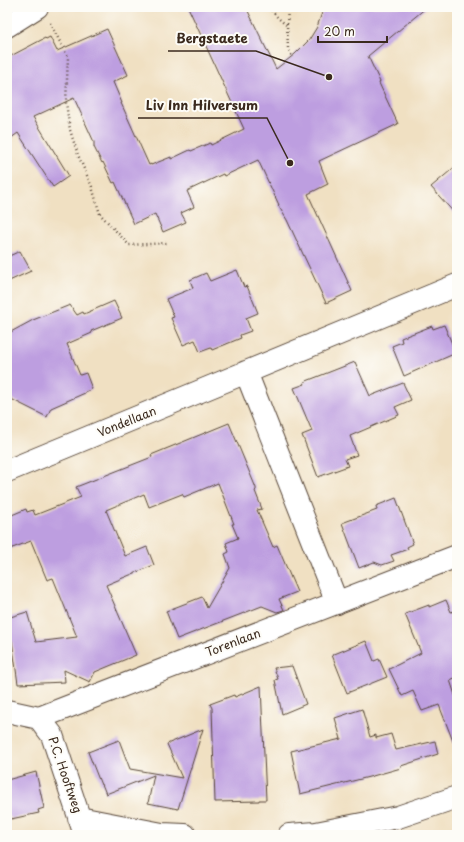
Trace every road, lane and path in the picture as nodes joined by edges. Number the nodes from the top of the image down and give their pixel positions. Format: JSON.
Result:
{"nodes":[{"id":1,"x":269,"y":7,"type":"edge"},
{"id":2,"x":288,"y":7,"type":"edge"},
{"id":3,"x":43,"y":13,"type":"edge"},
{"id":4,"x":287,"y":25,"type":"junction"},
{"id":5,"x":7,"y":26,"type":"edge"},
{"id":6,"x":292,"y":57,"type":"dead end"},
{"id":7,"x":168,"y":243,"type":"dead end"},
{"id":8,"x":457,"y":285,"type":"edge"},
{"id":9,"x":246,"y":372,"type":"junction"},
{"id":10,"x":7,"y":471,"type":"edge"},
{"id":11,"x":457,"y":556,"type":"edge"},
{"id":12,"x":337,"y":603,"type":"junction"},
{"id":13,"x":7,"y":711,"type":"edge"},
{"id":14,"x":39,"y":718,"type":"junction"},
{"id":15,"x":457,"y":797,"type":"edge"},
{"id":16,"x":82,"y":826,"type":"edge"},
{"id":17,"x":401,"y":826,"type":"edge"},
{"id":18,"x":186,"y":835,"type":"edge"},
{"id":19,"x":289,"y":835,"type":"edge"}],
"edges":[{"from":1,"to":4,"type":"path"},
{"from":2,"to":4,"type":"path"},
{"from":3,"to":5,"type":"street"},
{"from":3,"to":7,"type":"path"},
{"from":4,"to":6,"type":"path"},
{"from":8,"to":9,"type":"street","name":"Vondellaan"},
{"from":9,"to":10,"type":"street","name":"Vondellaan"},
{"from":9,"to":12,"type":"street"},
{"from":11,"to":12,"type":"street","name":"Torenlaan"},
{"from":12,"to":14,"type":"street","name":"Torenlaan"},
{"from":13,"to":14,"type":"street"},
{"from":14,"to":16,"type":"street","name":"P.C. Hooftweg"},
{"from":15,"to":17,"type":"street"},
{"from":16,"to":18,"type":"street"},
{"from":17,"to":19,"type":"street"}]}
